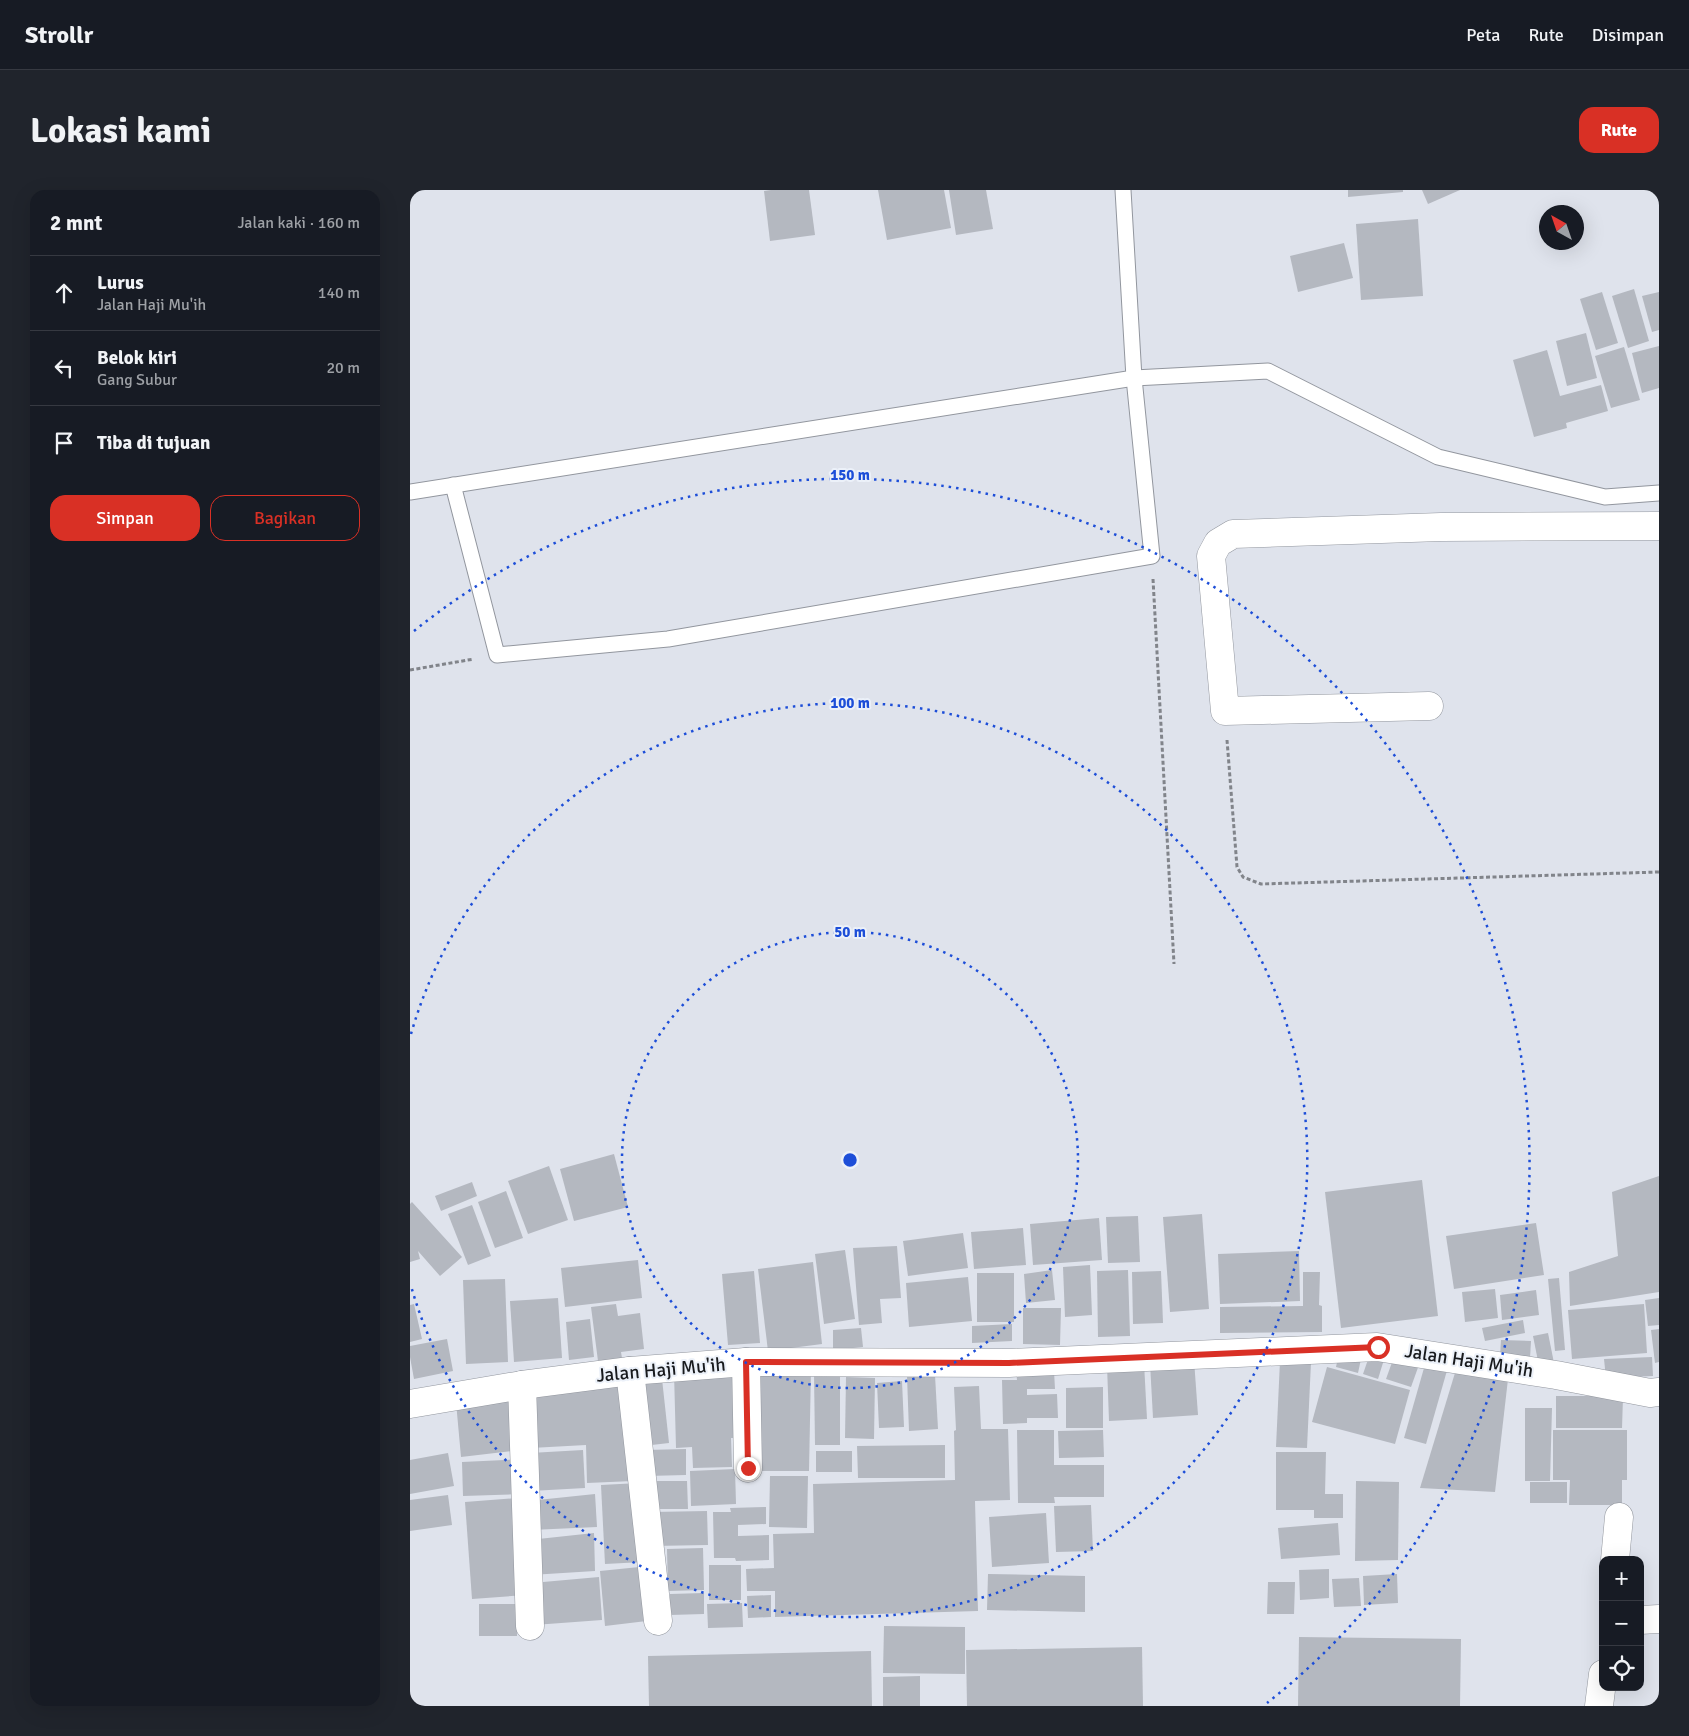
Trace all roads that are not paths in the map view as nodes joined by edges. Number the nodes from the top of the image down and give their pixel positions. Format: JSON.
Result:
{"nodes":[{"id":1,"x":1123,"y":190,"type":"edge"},
{"id":2,"x":1134,"y":378,"type":"junction"},
{"id":3,"x":453,"y":486,"type":"junction"},
{"id":4,"x":410,"y":492,"type":"edge"},
{"id":5,"x":1659,"y":493,"type":"edge"},
{"id":6,"x":1659,"y":526,"type":"edge"},
{"id":7,"x":1429,"y":706,"type":"dead end"},
{"id":8,"x":746,"y":1362,"type":"junction"},
{"id":9,"x":630,"y":1371,"type":"junction"},
{"id":10,"x":522,"y":1385,"type":"junction"},
{"id":11,"x":1659,"y":1392,"type":"edge"},
{"id":12,"x":410,"y":1404,"type":"edge"},
{"id":13,"x":748,"y":1468,"type":"dead end"},
{"id":14,"x":1619,"y":1517,"type":"dead end"},
{"id":15,"x":1615,"y":1556,"type":"edge"},
{"id":16,"x":1659,"y":1619,"type":"edge"},
{"id":17,"x":1644,"y":1620,"type":"edge"},
{"id":18,"x":658,"y":1621,"type":"dead end"},
{"id":19,"x":530,"y":1626,"type":"dead end"},
{"id":20,"x":1601,"y":1691,"type":"edge"},
{"id":21,"x":1599,"y":1706,"type":"edge"}],
"edges":[{"from":1,"to":2,"type":"lane"},
{"from":2,"to":3,"type":"lane"},
{"from":2,"to":3,"type":"lane"},
{"from":2,"to":5,"type":"lane"},
{"from":3,"to":4,"type":"lane"},
{"from":6,"to":7,"type":"street"},
{"from":8,"to":9,"type":"street","name":"Jalan Haji Mu'ih"},
{"from":8,"to":11,"type":"street","name":"Jalan Haji Mu'ih"},
{"from":8,"to":13,"type":"street"},
{"from":9,"to":10,"type":"street","name":"Jalan Haji Mu'ih"},
{"from":9,"to":18,"type":"street"},
{"from":10,"to":12,"type":"street","name":"Jalan Haji Mu'ih"},
{"from":10,"to":19,"type":"street"},
{"from":14,"to":15,"type":"street"},
{"from":16,"to":17,"type":"street"},
{"from":20,"to":21,"type":"street"}]}
